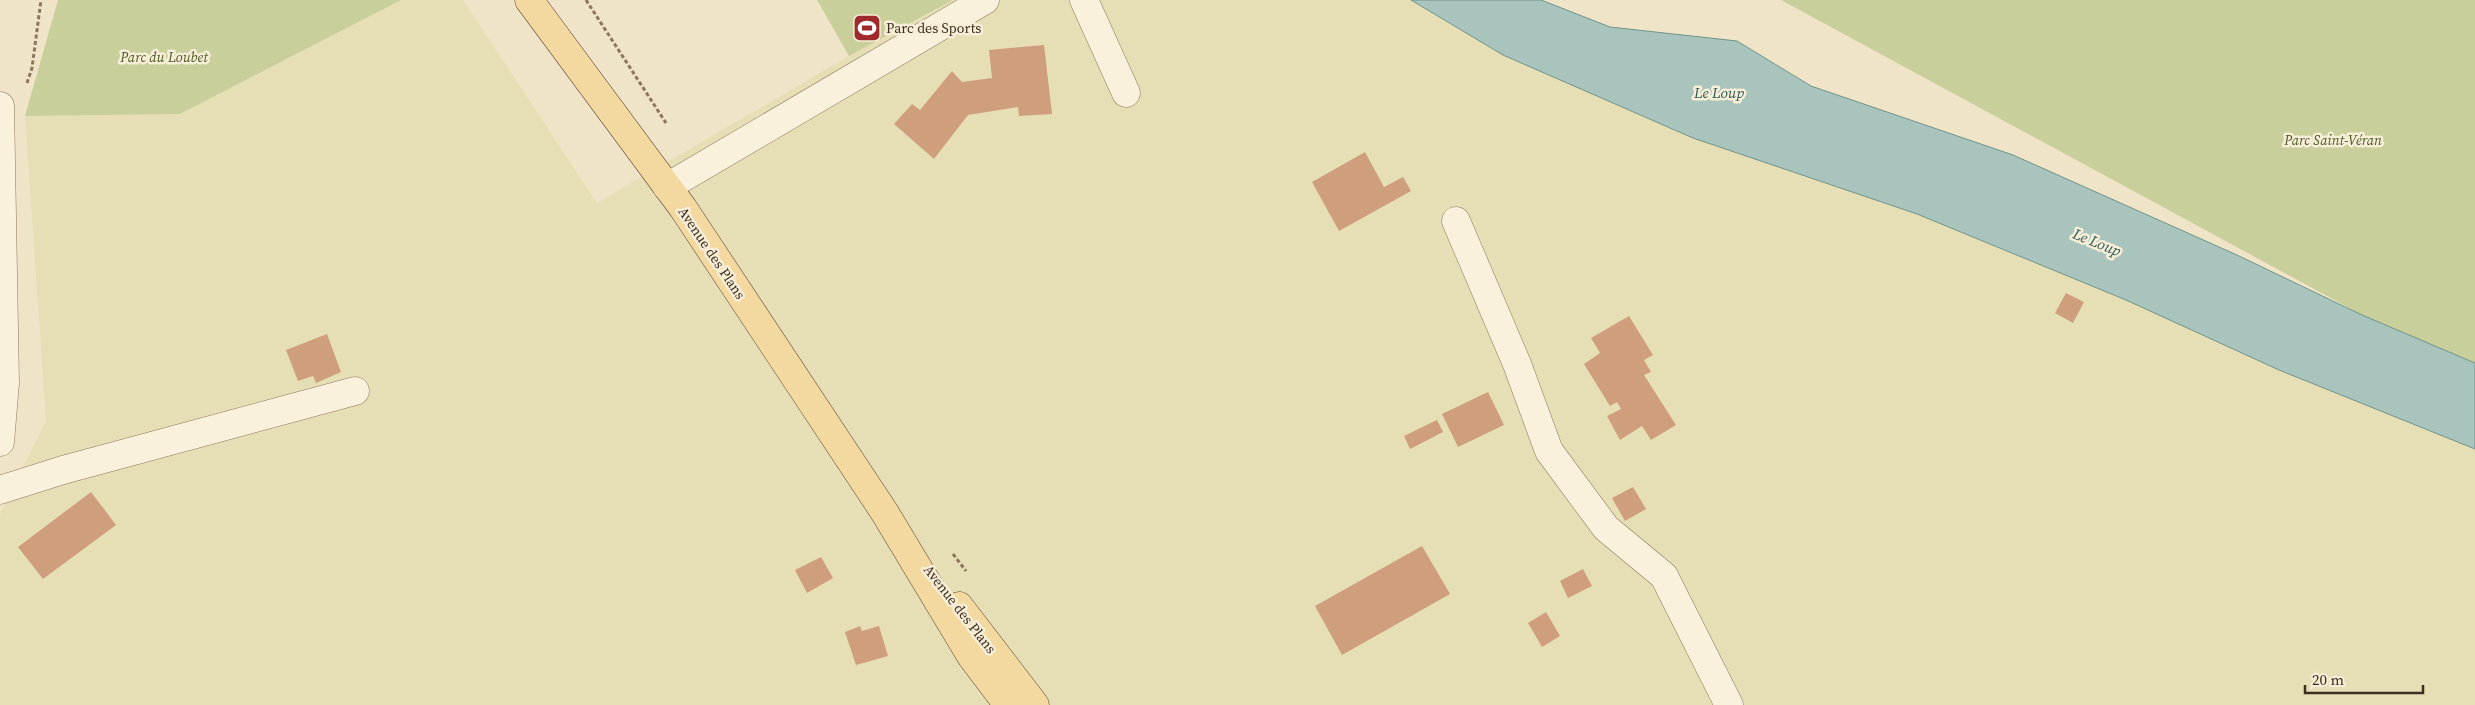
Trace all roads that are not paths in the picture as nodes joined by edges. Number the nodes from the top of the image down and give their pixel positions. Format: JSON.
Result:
{"nodes":[{"id":1,"x":529,"y":0,"type":"edge"},
{"id":2,"x":985,"y":0,"type":"edge"},
{"id":3,"x":1084,"y":0,"type":"edge"},
{"id":4,"x":1126,"y":93,"type":"dead end"},
{"id":5,"x":0,"y":106,"type":"edge"},
{"id":6,"x":667,"y":187,"type":"junction"},
{"id":7,"x":1456,"y":221,"type":"dead end"},
{"id":8,"x":355,"y":391,"type":"dead end"},
{"id":9,"x":0,"y":442,"type":"edge"},
{"id":10,"x":0,"y":490,"type":"edge"},
{"id":11,"x":885,"y":513,"type":"junction"},
{"id":12,"x":1008,"y":705,"type":"edge"},
{"id":13,"x":1035,"y":705,"type":"edge"},
{"id":14,"x":1729,"y":705,"type":"edge"}],
"edges":[{"from":1,"to":6,"type":"main road","name":"Avenue des Plans"},
{"from":2,"to":6,"type":"street"},
{"from":3,"to":4,"type":"street"},
{"from":5,"to":9,"type":"street"},
{"from":6,"to":11,"type":"main road","name":"Avenue des Plans"},
{"from":7,"to":14,"type":"street"},
{"from":8,"to":10,"type":"street"},
{"from":11,"to":12,"type":"main road","name":"Avenue des Plans"},
{"from":11,"to":13,"type":"main road","name":"Avenue des Plans"}]}
